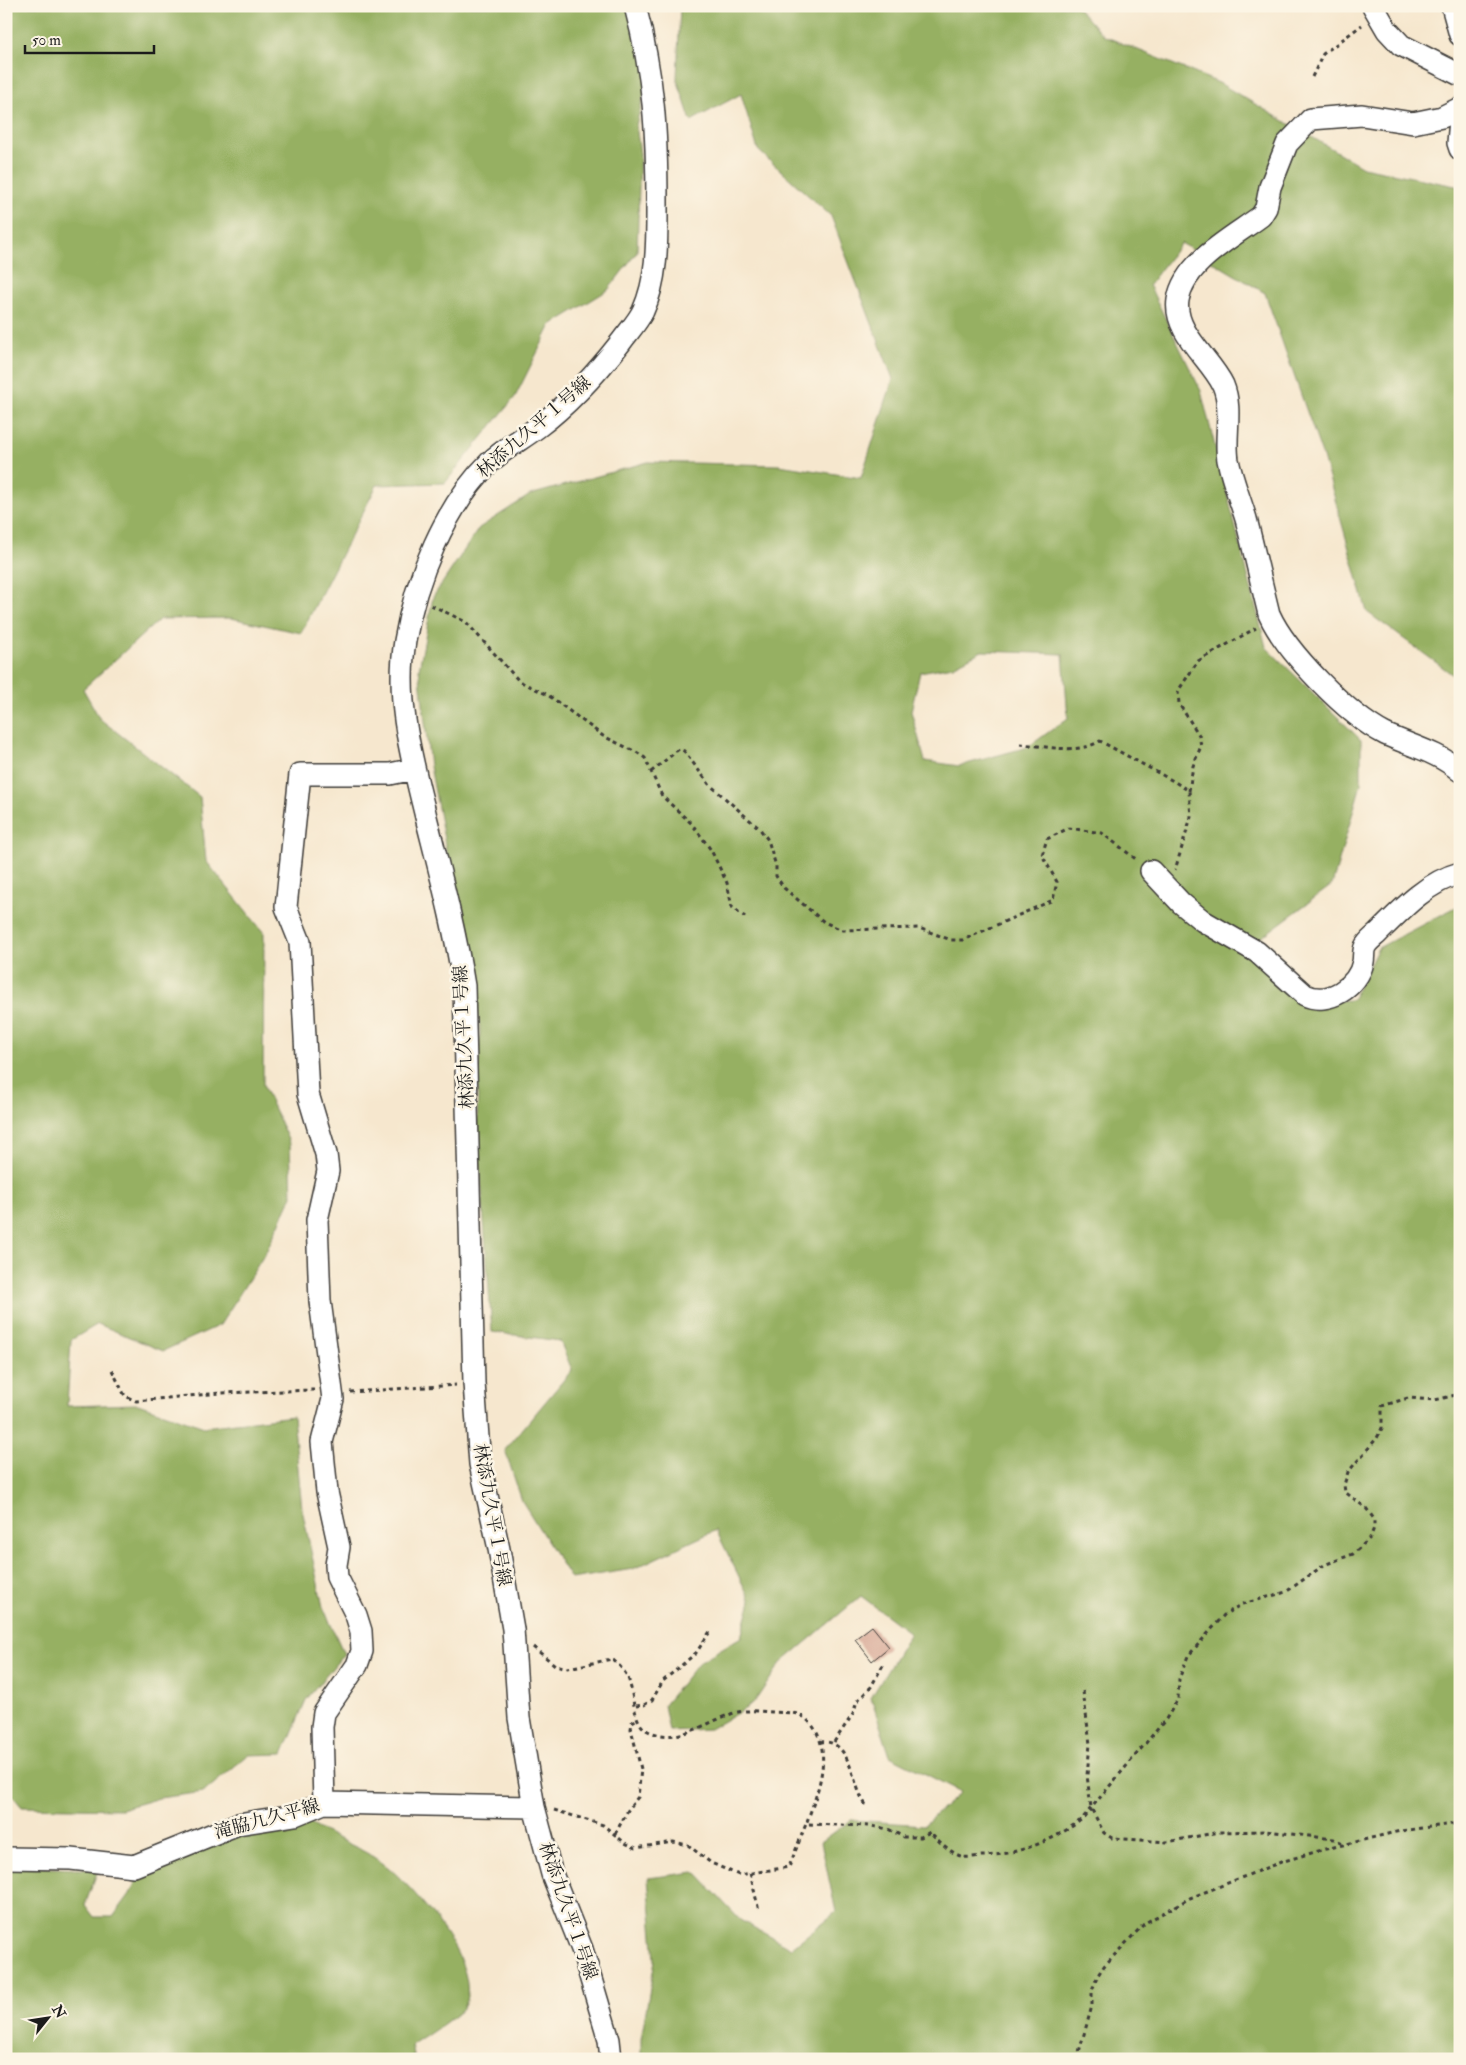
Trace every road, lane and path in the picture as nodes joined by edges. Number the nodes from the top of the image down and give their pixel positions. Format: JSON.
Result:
{"nodes":[{"id":1,"x":635,"y":6,"type":"edge"},
{"id":2,"x":1452,"y":6,"type":"edge"},
{"id":3,"x":1369,"y":12,"type":"edge"},
{"id":4,"x":1460,"y":35,"type":"edge"},
{"id":5,"x":1460,"y":75,"type":"edge"},
{"id":6,"x":1312,"y":77,"type":"dead end"},
{"id":7,"x":1460,"y":108,"type":"edge"},
{"id":8,"x":1460,"y":119,"type":"edge"},
{"id":9,"x":1460,"y":149,"type":"edge"},
{"id":10,"x":414,"y":599,"type":"junction"},
{"id":11,"x":1271,"y":620,"type":"junction"},
{"id":12,"x":1020,"y":744,"type":"dead end"},
{"id":13,"x":414,"y":769,"type":"junction"},
{"id":14,"x":1460,"y":771,"type":"edge"},
{"id":15,"x":651,"y":772,"type":"junction"},
{"id":16,"x":1188,"y":791,"type":"junction"},
{"id":17,"x":1151,"y":871,"type":"joint"},
{"id":18,"x":1460,"y":873,"type":"edge"},
{"id":19,"x":1170,"y":890,"type":"junction"},
{"id":20,"x":745,"y":917,"type":"dead end"},
{"id":21,"x":112,"y":1370,"type":"dead end"},
{"id":22,"x":474,"y":1383,"type":"junction"},
{"id":23,"x":332,"y":1390,"type":"junction"},
{"id":24,"x":1460,"y":1394,"type":"edge"},
{"id":25,"x":711,"y":1630,"type":"dead end"},
{"id":26,"x":513,"y":1636,"type":"junction"},
{"id":27,"x":884,"y":1663,"type":"dead end"},
{"id":28,"x":1083,"y":1691,"type":"dead end"},
{"id":29,"x":636,"y":1706,"type":"junction"},
{"id":30,"x":638,"y":1719,"type":"junction"},
{"id":31,"x":820,"y":1742,"type":"junction"},
{"id":32,"x":834,"y":1742,"type":"junction"},
{"id":33,"x":324,"y":1803,"type":"junction"},
{"id":34,"x":866,"y":1805,"type":"dead end"},
{"id":35,"x":534,"y":1807,"type":"junction"},
{"id":36,"x":1091,"y":1808,"type":"junction"},
{"id":37,"x":1460,"y":1823,"type":"edge"},
{"id":38,"x":806,"y":1824,"type":"junction"},
{"id":39,"x":614,"y":1834,"type":"junction"},
{"id":40,"x":1345,"y":1844,"type":"junction"},
{"id":41,"x":6,"y":1858,"type":"edge"},
{"id":42,"x":750,"y":1873,"type":"junction"},
{"id":43,"x":759,"y":1911,"type":"dead end"},
{"id":44,"x":612,"y":2059,"type":"edge"},
{"id":45,"x":1077,"y":2059,"type":"edge"}],
"edges":[{"from":1,"to":10,"type":"street","name":"林添九久平１号線"},
{"from":2,"to":4,"type":"street"},
{"from":3,"to":5,"type":"street"},
{"from":3,"to":6,"type":"path"},
{"from":7,"to":11,"type":"street"},
{"from":8,"to":9,"type":"street"},
{"from":10,"to":13,"type":"street","name":"林添九久平１号線"},
{"from":10,"to":15,"type":"path"},
{"from":11,"to":14,"type":"street"},
{"from":11,"to":16,"type":"path"},
{"from":12,"to":16,"type":"path"},
{"from":13,"to":22,"type":"street","name":"林添九久平１号線"},
{"from":13,"to":23,"type":"street"},
{"from":15,"to":17,"type":"path"},
{"from":15,"to":20,"type":"path"},
{"from":16,"to":19,"type":"path"},
{"from":17,"to":19,"type":"street"},
{"from":18,"to":19,"type":"street"},
{"from":21,"to":23,"type":"path"},
{"from":22,"to":23,"type":"path"},
{"from":22,"to":26,"type":"street","name":"林添九久平１号線"},
{"from":23,"to":33,"type":"street"},
{"from":24,"to":36,"type":"path"},
{"from":25,"to":29,"type":"path"},
{"from":26,"to":29,"type":"path"},
{"from":26,"to":35,"type":"street","name":"林添九久平１号線"},
{"from":27,"to":32,"type":"path"},
{"from":28,"to":36,"type":"path"},
{"from":29,"to":30,"type":"path"},
{"from":30,"to":31,"type":"path"},
{"from":30,"to":39,"type":"path"},
{"from":31,"to":32,"type":"path"},
{"from":31,"to":38,"type":"path"},
{"from":32,"to":34,"type":"path"},
{"from":33,"to":35,"type":"street","name":"滝脇九久平線"},
{"from":33,"to":41,"type":"street","name":"滝脇九久平線"},
{"from":35,"to":39,"type":"path"},
{"from":35,"to":44,"type":"street","name":"林添九久平１号線"},
{"from":36,"to":38,"type":"path"},
{"from":36,"to":40,"type":"path"},
{"from":37,"to":40,"type":"path"},
{"from":38,"to":42,"type":"path"},
{"from":39,"to":42,"type":"path"},
{"from":40,"to":45,"type":"path"},
{"from":42,"to":43,"type":"path"}]}
